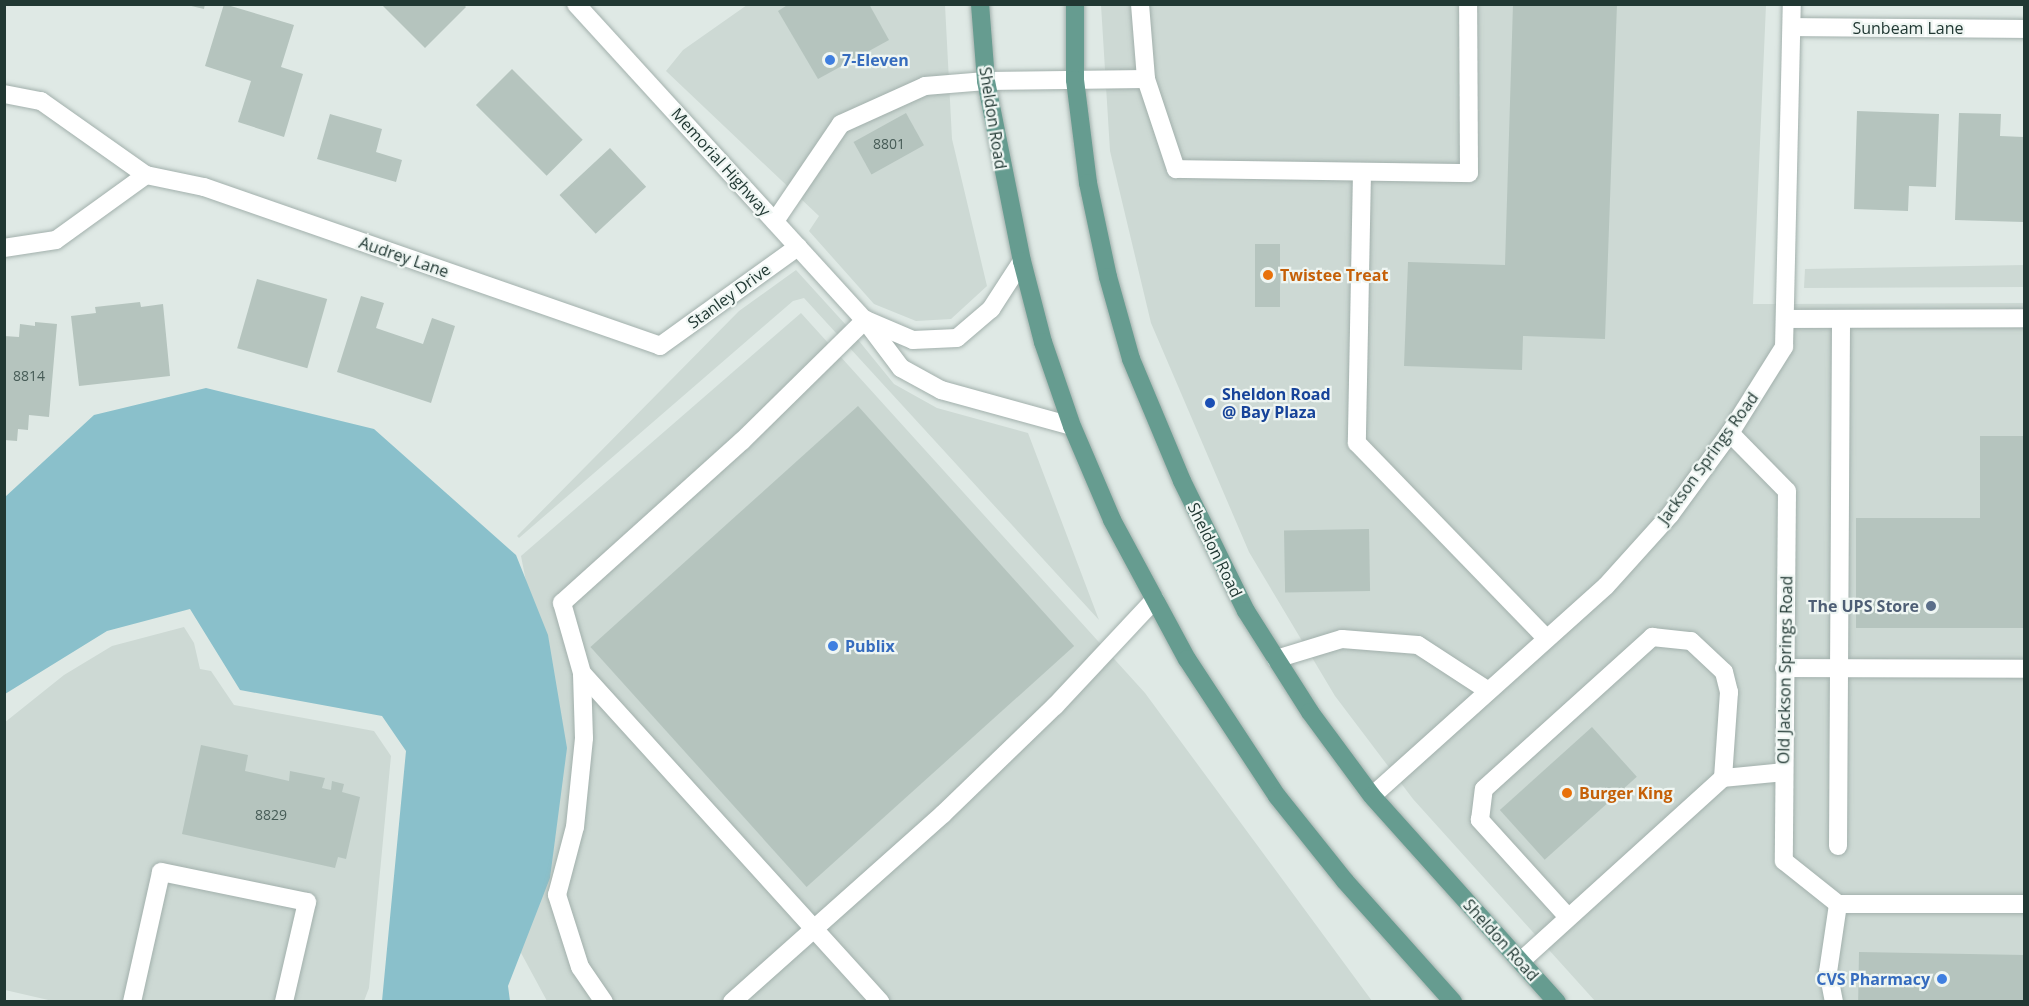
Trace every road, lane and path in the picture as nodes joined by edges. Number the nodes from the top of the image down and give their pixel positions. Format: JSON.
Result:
{"nodes":[{"id":1,"x":576,"y":4,"type":"edge"},
{"id":2,"x":980,"y":4,"type":"edge"},
{"id":3,"x":1075,"y":4,"type":"edge"},
{"id":4,"x":1140,"y":4,"type":"edge"},
{"id":5,"x":1468,"y":4,"type":"edge"},
{"id":6,"x":1792,"y":4,"type":"edge"},
{"id":7,"x":1792,"y":27,"type":"junction"},
{"id":8,"x":2025,"y":29,"type":"edge"},
{"id":9,"x":1146,"y":79,"type":"junction"},
{"id":10,"x":1074,"y":80,"type":"junction"},
{"id":11,"x":986,"y":81,"type":"junction"},
{"id":12,"x":4,"y":94,"type":"edge"},
{"id":13,"x":1362,"y":172,"type":"junction"},
{"id":14,"x":146,"y":176,"type":"junction"},
{"id":15,"x":775,"y":221,"type":"junction"},
{"id":16,"x":798,"y":247,"type":"junction"},
{"id":17,"x":4,"y":248,"type":"edge"},
{"id":18,"x":1022,"y":261,"type":"junction"},
{"id":19,"x":2025,"y":318,"type":"edge"},
{"id":20,"x":1786,"y":319,"type":"junction"},
{"id":21,"x":865,"y":320,"type":"junction"},
{"id":22,"x":1841,"y":320,"type":"junction"},
{"id":23,"x":660,"y":346,"type":"joint"},
{"id":24,"x":1072,"y":426,"type":"junction"},
{"id":25,"x":1730,"y":433,"type":"junction"},
{"id":26,"x":1155,"y":599,"type":"junction"},
{"id":27,"x":1545,"y":637,"type":"junction"},
{"id":28,"x":1276,"y":659,"type":"junction"},
{"id":29,"x":1784,"y":668,"type":"junction"},
{"id":30,"x":1839,"y":668,"type":"junction"},
{"id":31,"x":2025,"y":669,"type":"edge"},
{"id":32,"x":582,"y":673,"type":"junction"},
{"id":33,"x":1487,"y":690,"type":"junction"},
{"id":34,"x":1784,"y":772,"type":"junction"},
{"id":35,"x":1723,"y":778,"type":"junction"},
{"id":36,"x":1372,"y":796,"type":"junction"},
{"id":37,"x":1838,"y":846,"type":"dead end"},
{"id":38,"x":1838,"y":904,"type":"junction"},
{"id":39,"x":2025,"y":904,"type":"edge"},
{"id":40,"x":1568,"y":916,"type":"junction"},
{"id":41,"x":815,"y":927,"type":"junction"},
{"id":42,"x":1521,"y":962,"type":"junction"},
{"id":43,"x":1441,"y":993,"type":"edge"},
{"id":44,"x":132,"y":1002,"type":"edge"},
{"id":45,"x":284,"y":1002,"type":"edge"},
{"id":46,"x":604,"y":1002,"type":"edge"},
{"id":47,"x":732,"y":1002,"type":"edge"},
{"id":48,"x":880,"y":1002,"type":"edge"},
{"id":49,"x":1453,"y":1002,"type":"edge"},
{"id":50,"x":1557,"y":1002,"type":"edge"},
{"id":51,"x":1834,"y":1002,"type":"edge"}],
"edges":[{"from":1,"to":15,"type":"street","name":"Memorial Highway"},
{"from":2,"to":11,"type":"main road","name":"Sheldon Road"},
{"from":3,"to":10,"type":"main road","name":"Sheldon Road"},
{"from":4,"to":9,"type":"street"},
{"from":5,"to":13,"type":"street"},
{"from":6,"to":7,"type":"street","name":"Jackson Springs Road"},
{"from":7,"to":8,"type":"street","name":"Sunbeam Lane"},
{"from":7,"to":20,"type":"street","name":"Jackson Springs Road"},
{"from":9,"to":10,"type":"street"},
{"from":9,"to":13,"type":"street"},
{"from":10,"to":11,"type":"street"},
{"from":10,"to":28,"type":"main road","name":"Sheldon Road"},
{"from":11,"to":15,"type":"street"},
{"from":11,"to":18,"type":"main road","name":"Sheldon Road"},
{"from":12,"to":14,"type":"street","name":"Audrey Lane"},
{"from":13,"to":27,"type":"street"},
{"from":14,"to":17,"type":"street"},
{"from":14,"to":23,"type":"street","name":"Audrey Lane"},
{"from":15,"to":16,"type":"street","name":"Memorial Highway"},
{"from":16,"to":21,"type":"street","name":"Memorial Highway"},
{"from":16,"to":23,"type":"street","name":"Stanley Drive"},
{"from":18,"to":21,"type":"street","name":"Memorial Highway"},
{"from":18,"to":24,"type":"main road","name":"Sheldon Road"},
{"from":19,"to":22,"type":"street"},
{"from":20,"to":22,"type":"street"},
{"from":20,"to":25,"type":"street","name":"Jackson Springs Road"},
{"from":21,"to":24,"type":"street","name":"Memorial Highway"},
{"from":21,"to":32,"type":"street"},
{"from":22,"to":30,"type":"street"},
{"from":24,"to":26,"type":"main road","name":"Sheldon Road"},
{"from":25,"to":27,"type":"street","name":"Jackson Springs Road"},
{"from":25,"to":29,"type":"street","name":"Old Jackson Springs Road"},
{"from":26,"to":41,"type":"street"},
{"from":26,"to":43,"type":"main road","name":"Sheldon Road"},
{"from":27,"to":33,"type":"street","name":"Jackson Springs Road"},
{"from":28,"to":33,"type":"street"},
{"from":28,"to":36,"type":"main road","name":"Sheldon Road"},
{"from":29,"to":30,"type":"street"},
{"from":29,"to":34,"type":"street","name":"Old Jackson Springs Road"},
{"from":30,"to":31,"type":"street"},
{"from":30,"to":37,"type":"street"},
{"from":32,"to":41,"type":"street"},
{"from":32,"to":46,"type":"street"},
{"from":33,"to":36,"type":"street","name":"Jackson Springs Road"},
{"from":34,"to":35,"type":"street"},
{"from":34,"to":38,"type":"street","name":"Old Jackson Springs Road"},
{"from":35,"to":40,"type":"street"},
{"from":35,"to":40,"type":"street"},
{"from":36,"to":42,"type":"main road","name":"Sheldon Road"},
{"from":38,"to":39,"type":"street"},
{"from":38,"to":51,"type":"street"},
{"from":40,"to":42,"type":"street"},
{"from":41,"to":47,"type":"street"},
{"from":41,"to":48,"type":"street"},
{"from":42,"to":50,"type":"main road","name":"Sheldon Road"},
{"from":43,"to":49,"type":"main road","name":"Sheldon Road"},
{"from":44,"to":45,"type":"street"}]}
